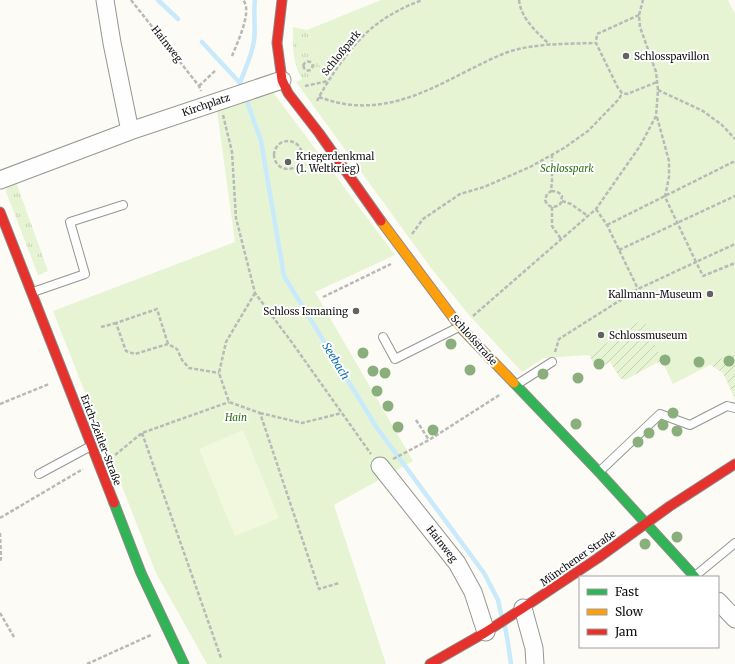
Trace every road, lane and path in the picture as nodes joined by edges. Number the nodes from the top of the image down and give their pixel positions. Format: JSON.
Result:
{"nodes":[{"id":1,"x":105,"y":0,"type":"edge"},
{"id":2,"x":131,"y":0,"type":"edge"},
{"id":3,"x":243,"y":0,"type":"edge"},
{"id":4,"x":282,"y":0,"type":"edge"},
{"id":5,"x":422,"y":0,"type":"edge"},
{"id":6,"x":519,"y":0,"type":"edge"},
{"id":7,"x":643,"y":0,"type":"edge"},
{"id":8,"x":639,"y":15,"type":"junction"},
{"id":9,"x":596,"y":43,"type":"junction"},
{"id":10,"x":550,"y":45,"type":"junction"},
{"id":11,"x":232,"y":56,"type":"dead end"},
{"id":12,"x":216,"y":70,"type":"dead end"},
{"id":13,"x":328,"y":81,"type":"junction"},
{"id":14,"x":657,"y":82,"type":"junction"},
{"id":15,"x":279,"y":86,"type":"junction"},
{"id":16,"x":658,"y":90,"type":"junction"},
{"id":17,"x":622,"y":93,"type":"junction"},
{"id":18,"x":319,"y":97,"type":"junction"},
{"id":19,"x":223,"y":100,"type":"junction"},
{"id":20,"x":304,"y":114,"type":"junction"},
{"id":21,"x":656,"y":116,"type":"junction"},
{"id":22,"x":130,"y":131,"type":"junction"},
{"id":23,"x":735,"y":139,"type":"edge"},
{"id":24,"x":552,"y":154,"type":"junction"},
{"id":25,"x":735,"y":161,"type":"edge"},
{"id":26,"x":296,"y":166,"type":"joint"},
{"id":27,"x":0,"y":180,"type":"edge"},
{"id":28,"x":551,"y":191,"type":"junction"},
{"id":29,"x":735,"y":196,"type":"edge"},
{"id":30,"x":665,"y":197,"type":"junction"},
{"id":31,"x":562,"y":201,"type":"junction"},
{"id":32,"x":123,"y":204,"type":"dead end"},
{"id":33,"x":552,"y":207,"type":"junction"},
{"id":34,"x":596,"y":209,"type":"junction"},
{"id":35,"x":588,"y":216,"type":"junction"},
{"id":36,"x":1,"y":219,"type":"edge"},
{"id":37,"x":678,"y":223,"type":"junction"},
{"id":38,"x":607,"y":225,"type":"junction"},
{"id":39,"x":561,"y":239,"type":"junction"},
{"id":40,"x":408,"y":240,"type":"dead end"},
{"id":41,"x":735,"y":244,"type":"edge"},
{"id":42,"x":619,"y":250,"type":"junction"},
{"id":43,"x":696,"y":262,"type":"junction"},
{"id":44,"x":393,"y":263,"type":"dead end"},
{"id":45,"x":735,"y":263,"type":"edge"},
{"id":46,"x":638,"y":289,"type":"junction"},
{"id":47,"x":32,"y":292,"type":"junction"},
{"id":48,"x":255,"y":293,"type":"junction"},
{"id":49,"x":323,"y":297,"type":"dead end"},
{"id":50,"x":116,"y":323,"type":"junction"},
{"id":51,"x":460,"y":326,"type":"junction"},
{"id":52,"x":101,"y":327,"type":"dead end"},
{"id":53,"x":383,"y":337,"type":"dead end"},
{"id":54,"x":168,"y":344,"type":"junction"},
{"id":55,"x":552,"y":362,"type":"joint"},
{"id":56,"x":219,"y":373,"type":"junction"},
{"id":57,"x":65,"y":377,"type":"junction"},
{"id":58,"x":515,"y":385,"type":"junction"},
{"id":59,"x":229,"y":402,"type":"junction"},
{"id":60,"x":0,"y":404,"type":"edge"},
{"id":61,"x":735,"y":408,"type":"edge"},
{"id":62,"x":260,"y":413,"type":"junction"},
{"id":63,"x":342,"y":413,"type":"junction"},
{"id":64,"x":416,"y":420,"type":"dead end"},
{"id":65,"x":142,"y":433,"type":"junction"},
{"id":66,"x":429,"y":440,"type":"junction"},
{"id":67,"x":92,"y":445,"type":"junction"},
{"id":68,"x":98,"y":462,"type":"junction"},
{"id":69,"x":386,"y":463,"type":"junction"},
{"id":70,"x":735,"y":464,"type":"edge"},
{"id":71,"x":599,"y":472,"type":"junction"},
{"id":72,"x":39,"y":474,"type":"dead end"},
{"id":73,"x":0,"y":518,"type":"edge"},
{"id":74,"x":646,"y":523,"type":"junction"},
{"id":75,"x":0,"y":533,"type":"edge"},
{"id":76,"x":735,"y":543,"type":"edge"},
{"id":77,"x":0,"y":561,"type":"edge"},
{"id":78,"x":694,"y":576,"type":"edge"},
{"id":79,"x":696,"y":576,"type":"edge"},
{"id":80,"x":339,"y":583,"type":"dead end"},
{"id":81,"x":719,"y":602,"type":"edge"},
{"id":82,"x":518,"y":612,"type":"junction"},
{"id":83,"x":0,"y":613,"type":"edge"},
{"id":84,"x":735,"y":619,"type":"edge"},
{"id":85,"x":167,"y":628,"type":"junction"},
{"id":86,"x":490,"y":629,"type":"junction"},
{"id":87,"x":14,"y":637,"type":"dead end"},
{"id":88,"x":221,"y":658,"type":"dead end"},
{"id":89,"x":437,"y":662,"type":"edge"},
{"id":90,"x":88,"y":664,"type":"edge"},
{"id":91,"x":184,"y":664,"type":"edge"},
{"id":92,"x":536,"y":664,"type":"edge"}],
"edges":[{"from":1,"to":22,"type":"street"},
{"from":2,"to":12,"type":"path","name":"Hainweg"},
{"from":3,"to":11,"type":"path"},
{"from":4,"to":15,"type":"street"},
{"from":5,"to":13,"type":"path","name":"Schloßpark"},
{"from":6,"to":10,"type":"path"},
{"from":7,"to":8,"type":"path"},
{"from":8,"to":9,"type":"path"},
{"from":8,"to":14,"type":"path"},
{"from":9,"to":10,"type":"path"},
{"from":9,"to":17,"type":"path"},
{"from":10,"to":18,"type":"path"},
{"from":13,"to":15,"type":"path"},
{"from":13,"to":18,"type":"path","name":"Schloßpark"},
{"from":14,"to":16,"type":"path"},
{"from":14,"to":17,"type":"path"},
{"from":15,"to":19,"type":"street","name":"Kirchplatz"},
{"from":15,"to":20,"type":"street","name":"Schloßstraße"},
{"from":16,"to":21,"type":"path"},
{"from":16,"to":23,"type":"path"},
{"from":17,"to":24,"type":"path"},
{"from":18,"to":20,"type":"path","name":"Schloßpark"},
{"from":19,"to":22,"type":"street","name":"Kirchplatz"},
{"from":19,"to":48,"type":"path"},
{"from":20,"to":51,"type":"street","name":"Schloßstraße"},
{"from":21,"to":30,"type":"path"},
{"from":21,"to":34,"type":"path"},
{"from":22,"to":27,"type":"street","name":"Kirchplatz"},
{"from":24,"to":28,"type":"path"},
{"from":24,"to":40,"type":"path"},
{"from":25,"to":30,"type":"path"},
{"from":26,"to":26,"type":"path"},
{"from":28,"to":31,"type":"path"},
{"from":28,"to":33,"type":"path"},
{"from":29,"to":37,"type":"path"},
{"from":30,"to":37,"type":"path"},
{"from":30,"to":38,"type":"path"},
{"from":31,"to":33,"type":"path"},
{"from":31,"to":35,"type":"path"},
{"from":32,"to":47,"type":"lane"},
{"from":33,"to":39,"type":"path"},
{"from":34,"to":35,"type":"path"},
{"from":34,"to":38,"type":"path"},
{"from":35,"to":39,"type":"path"},
{"from":36,"to":47,"type":"street","name":"Erich-Zeitler-Straße"},
{"from":37,"to":42,"type":"path"},
{"from":37,"to":43,"type":"path"},
{"from":38,"to":42,"type":"path"},
{"from":39,"to":51,"type":"path"},
{"from":41,"to":43,"type":"path"},
{"from":42,"to":46,"type":"path"},
{"from":43,"to":45,"type":"path"},
{"from":43,"to":46,"type":"path"},
{"from":44,"to":49,"type":"path"},
{"from":46,"to":55,"type":"path"},
{"from":47,"to":57,"type":"street","name":"Erich-Zeitler-Straße"},
{"from":48,"to":56,"type":"path"},
{"from":48,"to":63,"type":"path"},
{"from":50,"to":52,"type":"path"},
{"from":50,"to":54,"type":"path"},
{"from":50,"to":54,"type":"path"},
{"from":51,"to":53,"type":"lane"},
{"from":51,"to":58,"type":"street","name":"Schloßstraße"},
{"from":54,"to":56,"type":"path"},
{"from":55,"to":58,"type":"lane"},
{"from":56,"to":59,"type":"path"},
{"from":57,"to":60,"type":"path"},
{"from":57,"to":67,"type":"street","name":"Erich-Zeitler-Straße"},
{"from":58,"to":66,"type":"path"},
{"from":58,"to":71,"type":"street","name":"Schloßstraße"},
{"from":59,"to":62,"type":"path"},
{"from":59,"to":65,"type":"path"},
{"from":61,"to":71,"type":"lane"},
{"from":62,"to":63,"type":"path"},
{"from":62,"to":80,"type":"path"},
{"from":63,"to":69,"type":"path"},
{"from":64,"to":66,"type":"path"},
{"from":65,"to":68,"type":"path"},
{"from":65,"to":88,"type":"path"},
{"from":66,"to":69,"type":"path"},
{"from":67,"to":68,"type":"street","name":"Erich-Zeitler-Straße"},
{"from":67,"to":72,"type":"lane"},
{"from":68,"to":73,"type":"path"},
{"from":68,"to":85,"type":"street","name":"Erich-Zeitler-Straße"},
{"from":69,"to":86,"type":"street","name":"Hainweg"},
{"from":70,"to":74,"type":"street","name":"Münchener Straße"},
{"from":71,"to":74,"type":"street","name":"Schloßstraße"},
{"from":74,"to":78,"type":"street","name":"Schloßstraße"},
{"from":74,"to":82,"type":"street","name":"Münchener Straße"},
{"from":75,"to":77,"type":"path"},
{"from":76,"to":79,"type":"lane"},
{"from":81,"to":84,"type":"street"},
{"from":82,"to":86,"type":"street","name":"Münchener Straße"},
{"from":82,"to":92,"type":"street"},
{"from":83,"to":87,"type":"path"},
{"from":85,"to":90,"type":"path"},
{"from":85,"to":91,"type":"street","name":"Erich-Zeitler-Straße"},
{"from":86,"to":89,"type":"street","name":"Münchener Straße"}]}
